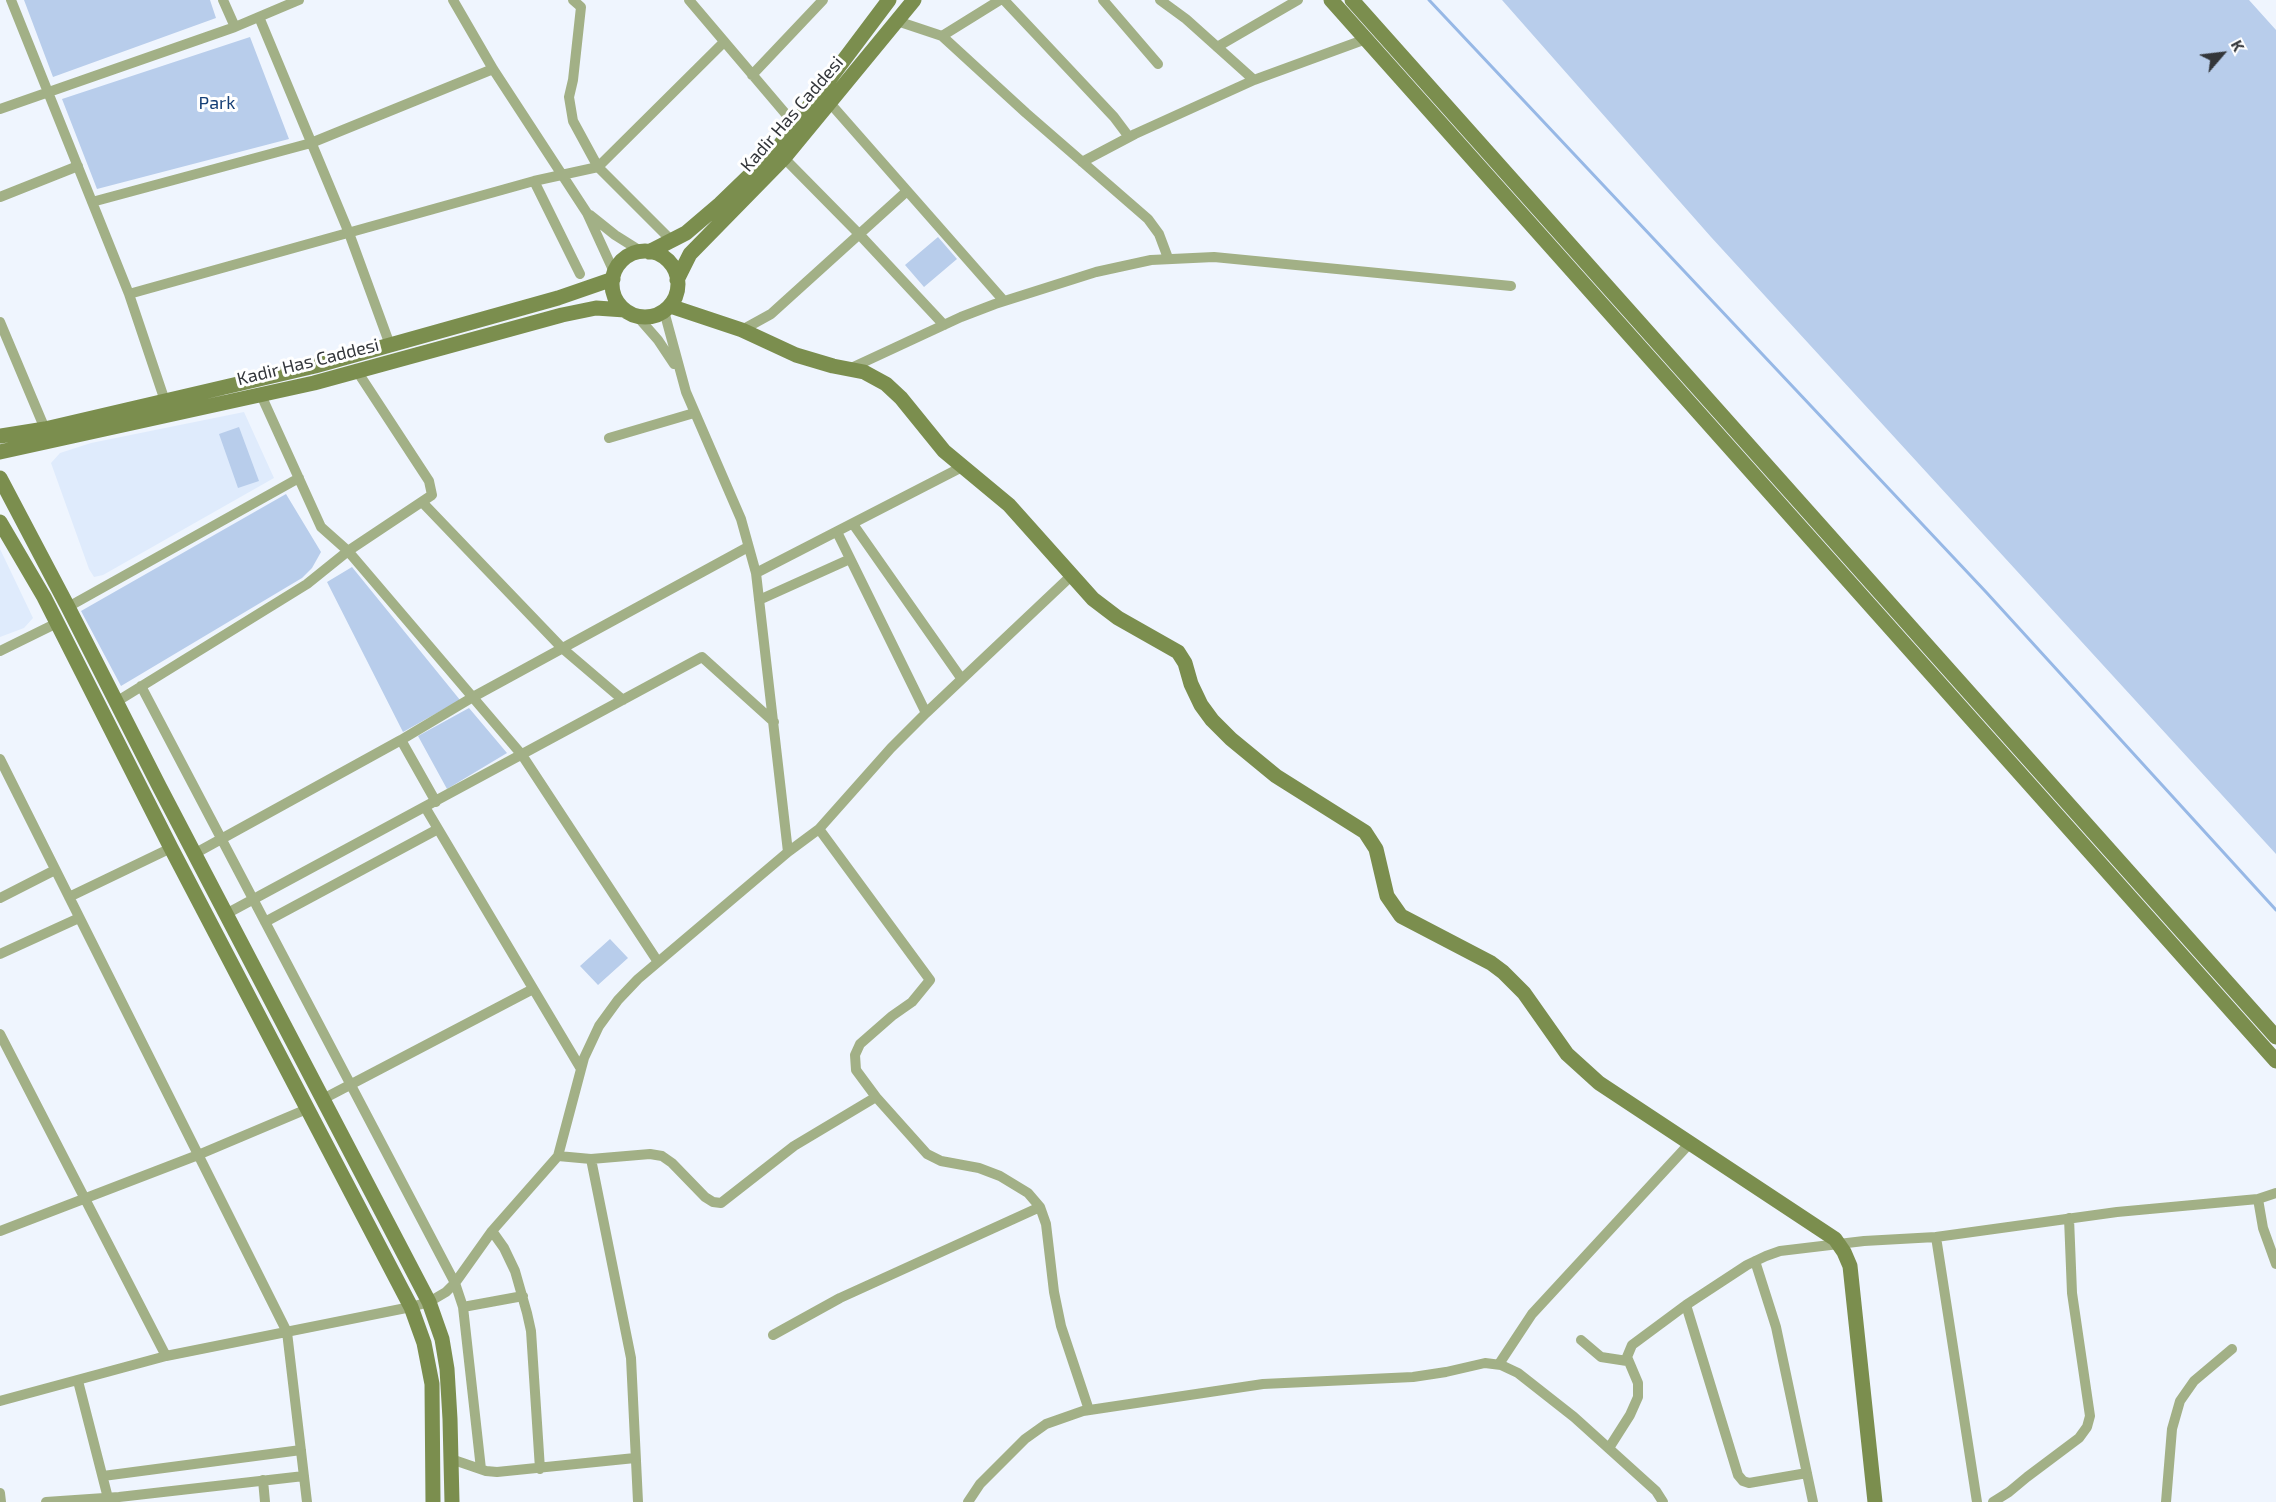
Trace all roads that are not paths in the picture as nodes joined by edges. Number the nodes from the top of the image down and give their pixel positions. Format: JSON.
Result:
{"nodes":[{"id":1,"x":11,"y":0,"type":"edge"},
{"id":2,"x":223,"y":0,"type":"edge"},
{"id":3,"x":299,"y":0,"type":"edge"},
{"id":4,"x":453,"y":0,"type":"edge"},
{"id":5,"x":690,"y":0,"type":"edge"},
{"id":6,"x":823,"y":0,"type":"edge"},
{"id":7,"x":889,"y":0,"type":"edge"},
{"id":8,"x":914,"y":0,"type":"edge"},
{"id":9,"x":1002,"y":0,"type":"edge"},
{"id":10,"x":1103,"y":0,"type":"edge"},
{"id":11,"x":1161,"y":0,"type":"edge"},
{"id":12,"x":1298,"y":0,"type":"edge"},
{"id":13,"x":1331,"y":0,"type":"edge"},
{"id":14,"x":1352,"y":0,"type":"edge"},
{"id":15,"x":581,"y":2,"type":"edge"},
{"id":16,"x":259,"y":16,"type":"junction"},
{"id":17,"x":897,"y":21,"type":"junction"},
{"id":18,"x":234,"y":27,"type":"junction"},
{"id":19,"x":942,"y":36,"type":"junction"},
{"id":20,"x":1366,"y":39,"type":"junction"},
{"id":21,"x":724,"y":42,"type":"junction"},
{"id":22,"x":1217,"y":47,"type":"junction"},
{"id":23,"x":1158,"y":64,"type":"dead end"},
{"id":24,"x":493,"y":69,"type":"junction"},
{"id":25,"x":752,"y":75,"type":"junction"},
{"id":26,"x":1254,"y":80,"type":"junction"},
{"id":27,"x":49,"y":93,"type":"junction"},
{"id":28,"x":829,"y":102,"type":"junction"},
{"id":29,"x":0,"y":109,"type":"edge"},
{"id":30,"x":796,"y":126,"type":"junction"},
{"id":31,"x":1129,"y":137,"type":"junction"},
{"id":32,"x":311,"y":143,"type":"junction"},
{"id":33,"x":784,"y":158,"type":"junction"},
{"id":34,"x":1082,"y":162,"type":"junction"},
{"id":35,"x":78,"y":166,"type":"junction"},
{"id":36,"x":598,"y":167,"type":"junction"},
{"id":37,"x":562,"y":177,"type":"junction"},
{"id":38,"x":534,"y":181,"type":"junction"},
{"id":39,"x":908,"y":191,"type":"junction"},
{"id":40,"x":0,"y":197,"type":"edge"},
{"id":41,"x":92,"y":202,"type":"junction"},
{"id":42,"x":587,"y":213,"type":"junction"},
{"id":43,"x":349,"y":233,"type":"junction"},
{"id":44,"x":859,"y":234,"type":"junction"},
{"id":45,"x":672,"y":241,"type":"junction"},
{"id":46,"x":645,"y":252,"type":"junction"},
{"id":47,"x":1168,"y":258,"type":"junction"},
{"id":48,"x":580,"y":273,"type":"dead end"},
{"id":49,"x":614,"y":275,"type":"junction"},
{"id":50,"x":677,"y":280,"type":"junction"},
{"id":51,"x":1511,"y":286,"type":"dead end"},
{"id":52,"x":129,"y":294,"type":"junction"},
{"id":53,"x":1004,"y":301,"type":"junction"},
{"id":54,"x":667,"y":308,"type":"junction"},
{"id":55,"x":631,"y":313,"type":"junction"},
{"id":56,"x":0,"y":322,"type":"edge"},
{"id":57,"x":944,"y":325,"type":"junction"},
{"id":58,"x":742,"y":330,"type":"junction"},
{"id":59,"x":390,"y":345,"type":"junction"},
{"id":60,"x":849,"y":369,"type":"junction"},
{"id":61,"x":357,"y":371,"type":"junction"},
{"id":62,"x":679,"y":371,"type":"junction"},
{"id":63,"x":261,"y":395,"type":"junction"},
{"id":64,"x":165,"y":401,"type":"junction"},
{"id":65,"x":694,"y":413,"type":"junction"},
{"id":66,"x":45,"y":429,"type":"junction"},
{"id":67,"x":0,"y":436,"type":"edge"},
{"id":68,"x":609,"y":438,"type":"dead end"},
{"id":69,"x":0,"y":452,"type":"edge"},
{"id":70,"x":962,"y":467,"type":"junction"},
{"id":71,"x":0,"y":478,"type":"edge"},
{"id":72,"x":299,"y":478,"type":"junction"},
{"id":73,"x":422,"y":502,"type":"junction"},
{"id":74,"x":0,"y":522,"type":"edge"},
{"id":75,"x":853,"y":524,"type":"junction"},
{"id":76,"x":0,"y":528,"type":"edge"},
{"id":77,"x":837,"y":532,"type":"junction"},
{"id":78,"x":13,"y":544,"type":"junction"},
{"id":79,"x":748,"y":547,"type":"junction"},
{"id":80,"x":348,"y":551,"type":"junction"},
{"id":81,"x":850,"y":559,"type":"junction"},
{"id":82,"x":756,"y":573,"type":"junction"},
{"id":83,"x":1071,"y":576,"type":"junction"},
{"id":84,"x":759,"y":600,"type":"junction"},
{"id":85,"x":68,"y":607,"type":"junction"},
{"id":86,"x":57,"y":623,"type":"junction"},
{"id":87,"x":562,"y":648,"type":"junction"},
{"id":88,"x":0,"y":651,"type":"edge"},
{"id":89,"x":961,"y":678,"type":"junction"},
{"id":90,"x":141,"y":686,"type":"junction"},
{"id":91,"x":473,"y":697,"type":"junction"},
{"id":92,"x":623,"y":700,"type":"junction"},
{"id":93,"x":116,"y":702,"type":"junction"},
{"id":94,"x":926,"y":713,"type":"junction"},
{"id":95,"x":774,"y":722,"type":"junction"},
{"id":96,"x":401,"y":740,"type":"junction"},
{"id":97,"x":522,"y":755,"type":"junction"},
{"id":98,"x":0,"y":759,"type":"edge"},
{"id":99,"x":436,"y":802,"type":"junction"},
{"id":100,"x":425,"y":807,"type":"junction"},
{"id":101,"x":438,"y":829,"type":"junction"},
{"id":102,"x":819,"y":829,"type":"junction"},
{"id":103,"x":221,"y":838,"type":"junction"},
{"id":104,"x":171,"y":848,"type":"junction"},
{"id":105,"x":788,"y":852,"type":"junction"},
{"id":106,"x":194,"y":854,"type":"junction"},
{"id":107,"x":56,"y":870,"type":"junction"},
{"id":108,"x":69,"y":897,"type":"junction"},
{"id":109,"x":0,"y":898,"type":"edge"},
{"id":110,"x":254,"y":900,"type":"junction"},
{"id":111,"x":226,"y":914,"type":"junction"},
{"id":112,"x":80,"y":918,"type":"junction"},
{"id":113,"x":265,"y":922,"type":"junction"},
{"id":114,"x":0,"y":954,"type":"edge"},
{"id":115,"x":658,"y":962,"type":"junction"},
{"id":116,"x":533,"y":989,"type":"junction"},
{"id":117,"x":0,"y":1034,"type":"edge"},
{"id":118,"x":2276,"y":1037,"type":"edge"},
{"id":119,"x":2276,"y":1061,"type":"edge"},
{"id":120,"x":581,"y":1070,"type":"junction"},
{"id":121,"x":351,"y":1084,"type":"junction"},
{"id":122,"x":876,"y":1097,"type":"junction"},
{"id":123,"x":323,"y":1099,"type":"junction"},
{"id":124,"x":307,"y":1109,"type":"junction"},
{"id":125,"x":1690,"y":1143,"type":"junction"},
{"id":126,"x":198,"y":1155,"type":"junction"},
{"id":127,"x":558,"y":1156,"type":"junction"},
{"id":128,"x":591,"y":1159,"type":"junction"},
{"id":129,"x":2276,"y":1193,"type":"edge"},
{"id":130,"x":83,"y":1199,"type":"junction"},
{"id":131,"x":2258,"y":1199,"type":"junction"},
{"id":132,"x":1040,"y":1207,"type":"junction"},
{"id":133,"x":2068,"y":1218,"type":"junction"},
{"id":134,"x":0,"y":1231,"type":"edge"},
{"id":135,"x":492,"y":1231,"type":"junction"},
{"id":136,"x":1936,"y":1237,"type":"junction"},
{"id":137,"x":1840,"y":1245,"type":"junction"},
{"id":138,"x":1755,"y":1261,"type":"junction"},
{"id":139,"x":2276,"y":1264,"type":"edge"},
{"id":140,"x":455,"y":1283,"type":"junction"},
{"id":141,"x":523,"y":1296,"type":"junction"},
{"id":142,"x":429,"y":1302,"type":"junction"},
{"id":143,"x":1686,"y":1305,"type":"junction"},
{"id":144,"x":411,"y":1307,"type":"junction"},
{"id":145,"x":463,"y":1307,"type":"junction"},
{"id":146,"x":287,"y":1332,"type":"junction"},
{"id":147,"x":773,"y":1335,"type":"dead end"},
{"id":148,"x":1581,"y":1340,"type":"dead end"},
{"id":149,"x":2232,"y":1348,"type":"dead end"},
{"id":150,"x":166,"y":1356,"type":"junction"},
{"id":151,"x":1627,"y":1361,"type":"junction"},
{"id":152,"x":1499,"y":1364,"type":"junction"},
{"id":153,"x":78,"y":1381,"type":"junction"},
{"id":154,"x":0,"y":1401,"type":"edge"},
{"id":155,"x":1089,"y":1410,"type":"junction"},
{"id":156,"x":1609,"y":1448,"type":"junction"},
{"id":157,"x":300,"y":1450,"type":"junction"},
{"id":158,"x":635,"y":1458,"type":"junction"},
{"id":159,"x":451,"y":1459,"type":"junction"},
{"id":160,"x":481,"y":1469,"type":"junction"},
{"id":161,"x":540,"y":1469,"type":"junction"},
{"id":162,"x":1807,"y":1473,"type":"junction"},
{"id":163,"x":103,"y":1476,"type":"junction"},
{"id":164,"x":304,"y":1476,"type":"junction"},
{"id":165,"x":263,"y":1480,"type":"junction"},
{"id":166,"x":0,"y":1493,"type":"edge"},
{"id":167,"x":109,"y":1499,"type":"edge"},
{"id":168,"x":2,"y":1502,"type":"edge"},
{"id":169,"x":46,"y":1502,"type":"edge"},
{"id":170,"x":265,"y":1502,"type":"edge"},
{"id":171,"x":307,"y":1502,"type":"edge"},
{"id":172,"x":433,"y":1502,"type":"edge"},
{"id":173,"x":452,"y":1502,"type":"edge"},
{"id":174,"x":638,"y":1502,"type":"edge"},
{"id":175,"x":968,"y":1502,"type":"edge"},
{"id":176,"x":1663,"y":1502,"type":"edge"},
{"id":177,"x":1813,"y":1502,"type":"edge"},
{"id":178,"x":1875,"y":1502,"type":"edge"},
{"id":179,"x":1977,"y":1502,"type":"edge"},
{"id":180,"x":1993,"y":1502,"type":"edge"},
{"id":181,"x":2166,"y":1502,"type":"edge"}],
"edges":[{"from":1,"to":27,"type":"street"},
{"from":2,"to":18,"type":"street"},
{"from":3,"to":16,"type":"street"},
{"from":4,"to":24,"type":"street"},
{"from":5,"to":21,"type":"street"},
{"from":6,"to":25,"type":"street"},
{"from":7,"to":30,"type":"street","name":"Kadir Has Caddesi"},
{"from":8,"to":17,"type":"street","name":"Kadir Has Caddesi"},
{"from":9,"to":19,"type":"street"},
{"from":9,"to":31,"type":"street"},
{"from":10,"to":23,"type":"street"},
{"from":11,"to":22,"type":"street"},
{"from":12,"to":22,"type":"street"},
{"from":13,"to":20,"type":"street"},
{"from":14,"to":118,"type":"street"},
{"from":15,"to":36,"type":"street"},
{"from":16,"to":18,"type":"street"},
{"from":16,"to":32,"type":"street"},
{"from":17,"to":19,"type":"street"},
{"from":17,"to":28,"type":"street","name":"Kadir Has Caddesi"},
{"from":18,"to":27,"type":"street"},
{"from":19,"to":34,"type":"street"},
{"from":20,"to":26,"type":"street"},
{"from":20,"to":119,"type":"street"},
{"from":21,"to":25,"type":"street"},
{"from":21,"to":36,"type":"street"},
{"from":22,"to":26,"type":"street"},
{"from":24,"to":32,"type":"street"},
{"from":24,"to":37,"type":"street"},
{"from":25,"to":30,"type":"street"},
{"from":26,"to":31,"type":"street"},
{"from":27,"to":29,"type":"street"},
{"from":27,"to":35,"type":"street"},
{"from":28,"to":33,"type":"street","name":"Kadir Has Caddesi"},
{"from":28,"to":39,"type":"street"},
{"from":30,"to":45,"type":"street","name":"Kadir Has Caddesi"},
{"from":31,"to":34,"type":"street"},
{"from":32,"to":41,"type":"street"},
{"from":32,"to":43,"type":"street"},
{"from":33,"to":44,"type":"street"},
{"from":33,"to":50,"type":"street","name":"Kadir Has Caddesi"},
{"from":34,"to":47,"type":"street"},
{"from":35,"to":40,"type":"street"},
{"from":35,"to":41,"type":"street"},
{"from":36,"to":37,"type":"street"},
{"from":36,"to":45,"type":"street"},
{"from":37,"to":38,"type":"street"},
{"from":37,"to":42,"type":"street"},
{"from":38,"to":43,"type":"street"},
{"from":38,"to":48,"type":"street"},
{"from":39,"to":44,"type":"street"},
{"from":39,"to":53,"type":"street"},
{"from":41,"to":52,"type":"street"},
{"from":42,"to":46,"type":"street"},
{"from":42,"to":49,"type":"street"},
{"from":43,"to":52,"type":"street"},
{"from":43,"to":59,"type":"street"},
{"from":44,"to":57,"type":"street"},
{"from":44,"to":58,"type":"street"},
{"from":45,"to":46,"type":"street","name":"Kadir Has Caddesi"},
{"from":46,"to":49,"type":"street"},
{"from":46,"to":50,"type":"street"},
{"from":47,"to":51,"type":"street"},
{"from":47,"to":53,"type":"street"},
{"from":49,"to":55,"type":"street"},
{"from":49,"to":59,"type":"street","name":"Kadir Has Caddesi"},
{"from":50,"to":54,"type":"street"},
{"from":52,"to":64,"type":"street"},
{"from":53,"to":57,"type":"street"},
{"from":54,"to":55,"type":"street"},
{"from":54,"to":58,"type":"street"},
{"from":54,"to":62,"type":"street"},
{"from":55,"to":61,"type":"street","name":"Kadir Has Caddesi"},
{"from":55,"to":62,"type":"street"},
{"from":56,"to":66,"type":"street"},
{"from":57,"to":60,"type":"street"},
{"from":58,"to":60,"type":"street"},
{"from":59,"to":64,"type":"street","name":"Kadir Has Caddesi"},
{"from":60,"to":70,"type":"street"},
{"from":61,"to":63,"type":"street","name":"Kadir Has Caddesi"},
{"from":61,"to":73,"type":"street"},
{"from":62,"to":65,"type":"street"},
{"from":63,"to":69,"type":"street","name":"Kadir Has Caddesi"},
{"from":63,"to":72,"type":"street"},
{"from":64,"to":66,"type":"street","name":"Kadir Has Caddesi"},
{"from":65,"to":68,"type":"street"},
{"from":65,"to":79,"type":"street"},
{"from":66,"to":67,"type":"street","name":"Kadir Has Caddesi"},
{"from":70,"to":75,"type":"street"},
{"from":70,"to":83,"type":"street"},
{"from":71,"to":85,"type":"street"},
{"from":72,"to":80,"type":"street"},
{"from":72,"to":85,"type":"street"},
{"from":73,"to":80,"type":"street"},
{"from":73,"to":87,"type":"street"},
{"from":74,"to":78,"type":"street"},
{"from":75,"to":77,"type":"street"},
{"from":75,"to":89,"type":"street"},
{"from":76,"to":78,"type":"street"},
{"from":77,"to":81,"type":"street"},
{"from":77,"to":82,"type":"street"},
{"from":78,"to":86,"type":"street"},
{"from":79,"to":82,"type":"street"},
{"from":79,"to":87,"type":"street"},
{"from":80,"to":90,"type":"street"},
{"from":80,"to":91,"type":"street"},
{"from":81,"to":84,"type":"street"},
{"from":81,"to":94,"type":"street"},
{"from":82,"to":84,"type":"street"},
{"from":83,"to":89,"type":"street"},
{"from":83,"to":125,"type":"street"},
{"from":84,"to":95,"type":"street"},
{"from":85,"to":93,"type":"street"},
{"from":86,"to":88,"type":"street"},
{"from":86,"to":104,"type":"street"},
{"from":87,"to":91,"type":"street"},
{"from":87,"to":92,"type":"street"},
{"from":89,"to":94,"type":"street"},
{"from":90,"to":93,"type":"street"},
{"from":90,"to":103,"type":"street"},
{"from":91,"to":96,"type":"street"},
{"from":91,"to":97,"type":"street"},
{"from":92,"to":95,"type":"street"},
{"from":92,"to":97,"type":"street"},
{"from":93,"to":106,"type":"street"},
{"from":94,"to":102,"type":"street"},
{"from":95,"to":105,"type":"street"},
{"from":96,"to":99,"type":"street"},
{"from":96,"to":103,"type":"street"},
{"from":97,"to":99,"type":"street"},
{"from":97,"to":115,"type":"street"},
{"from":98,"to":107,"type":"street"},
{"from":99,"to":100,"type":"street"},
{"from":100,"to":101,"type":"street"},
{"from":100,"to":110,"type":"street"},
{"from":101,"to":113,"type":"street"},
{"from":101,"to":116,"type":"street"},
{"from":102,"to":105,"type":"street"},
{"from":102,"to":122,"type":"street"},
{"from":103,"to":106,"type":"street"},
{"from":103,"to":110,"type":"street"},
{"from":104,"to":108,"type":"street"},
{"from":104,"to":124,"type":"street"},
{"from":105,"to":115,"type":"street"},
{"from":106,"to":111,"type":"street"},
{"from":107,"to":108,"type":"street"},
{"from":107,"to":109,"type":"street"},
{"from":108,"to":112,"type":"street"},
{"from":110,"to":111,"type":"street"},
{"from":110,"to":113,"type":"street"},
{"from":111,"to":123,"type":"street"},
{"from":112,"to":114,"type":"street"},
{"from":112,"to":126,"type":"street"},
{"from":113,"to":121,"type":"street"},
{"from":115,"to":120,"type":"street"},
{"from":116,"to":120,"type":"street"},
{"from":116,"to":121,"type":"street"},
{"from":117,"to":130,"type":"street"},
{"from":120,"to":127,"type":"street"},
{"from":121,"to":123,"type":"street"},
{"from":121,"to":140,"type":"street"},
{"from":122,"to":128,"type":"street"},
{"from":122,"to":132,"type":"street"},
{"from":123,"to":142,"type":"street"},
{"from":124,"to":126,"type":"street"},
{"from":124,"to":144,"type":"street"},
{"from":125,"to":137,"type":"street"},
{"from":125,"to":152,"type":"street"},
{"from":126,"to":130,"type":"street"},
{"from":126,"to":146,"type":"street"},
{"from":127,"to":128,"type":"street"},
{"from":127,"to":135,"type":"street"},
{"from":128,"to":158,"type":"street"},
{"from":129,"to":131,"type":"street"},
{"from":130,"to":134,"type":"street"},
{"from":130,"to":150,"type":"street"},
{"from":131,"to":133,"type":"street"},
{"from":131,"to":139,"type":"street"},
{"from":132,"to":147,"type":"street"},
{"from":132,"to":155,"type":"street"},
{"from":133,"to":136,"type":"street"},
{"from":133,"to":180,"type":"street"},
{"from":135,"to":140,"type":"street"},
{"from":135,"to":141,"type":"street"},
{"from":136,"to":137,"type":"street"},
{"from":136,"to":179,"type":"street"},
{"from":137,"to":138,"type":"street"},
{"from":137,"to":178,"type":"street"},
{"from":138,"to":143,"type":"street"},
{"from":138,"to":162,"type":"street"},
{"from":140,"to":142,"type":"street"},
{"from":140,"to":145,"type":"street"},
{"from":141,"to":145,"type":"street"},
{"from":141,"to":161,"type":"street"},
{"from":142,"to":144,"type":"street"},
{"from":142,"to":159,"type":"street"},
{"from":143,"to":151,"type":"street"},
{"from":143,"to":162,"type":"street"},
{"from":144,"to":146,"type":"street"},
{"from":144,"to":172,"type":"street"},
{"from":145,"to":160,"type":"street"},
{"from":146,"to":150,"type":"street"},
{"from":146,"to":157,"type":"street"},
{"from":148,"to":151,"type":"street"},
{"from":149,"to":181,"type":"street"},
{"from":150,"to":153,"type":"street"},
{"from":151,"to":156,"type":"street"},
{"from":152,"to":155,"type":"street"},
{"from":152,"to":156,"type":"street"},
{"from":153,"to":154,"type":"street"},
{"from":153,"to":163,"type":"street"},
{"from":155,"to":175,"type":"street"},
{"from":156,"to":176,"type":"street"},
{"from":157,"to":163,"type":"street"},
{"from":157,"to":164,"type":"street"},
{"from":158,"to":161,"type":"street"},
{"from":158,"to":174,"type":"street"},
{"from":159,"to":160,"type":"street"},
{"from":159,"to":173,"type":"street"},
{"from":160,"to":161,"type":"street"},
{"from":162,"to":177,"type":"street"},
{"from":163,"to":167,"type":"street"},
{"from":164,"to":165,"type":"street"},
{"from":164,"to":171,"type":"street"},
{"from":165,"to":167,"type":"street"},
{"from":165,"to":170,"type":"street"},
{"from":166,"to":168,"type":"street"},
{"from":167,"to":169,"type":"street"}]}
